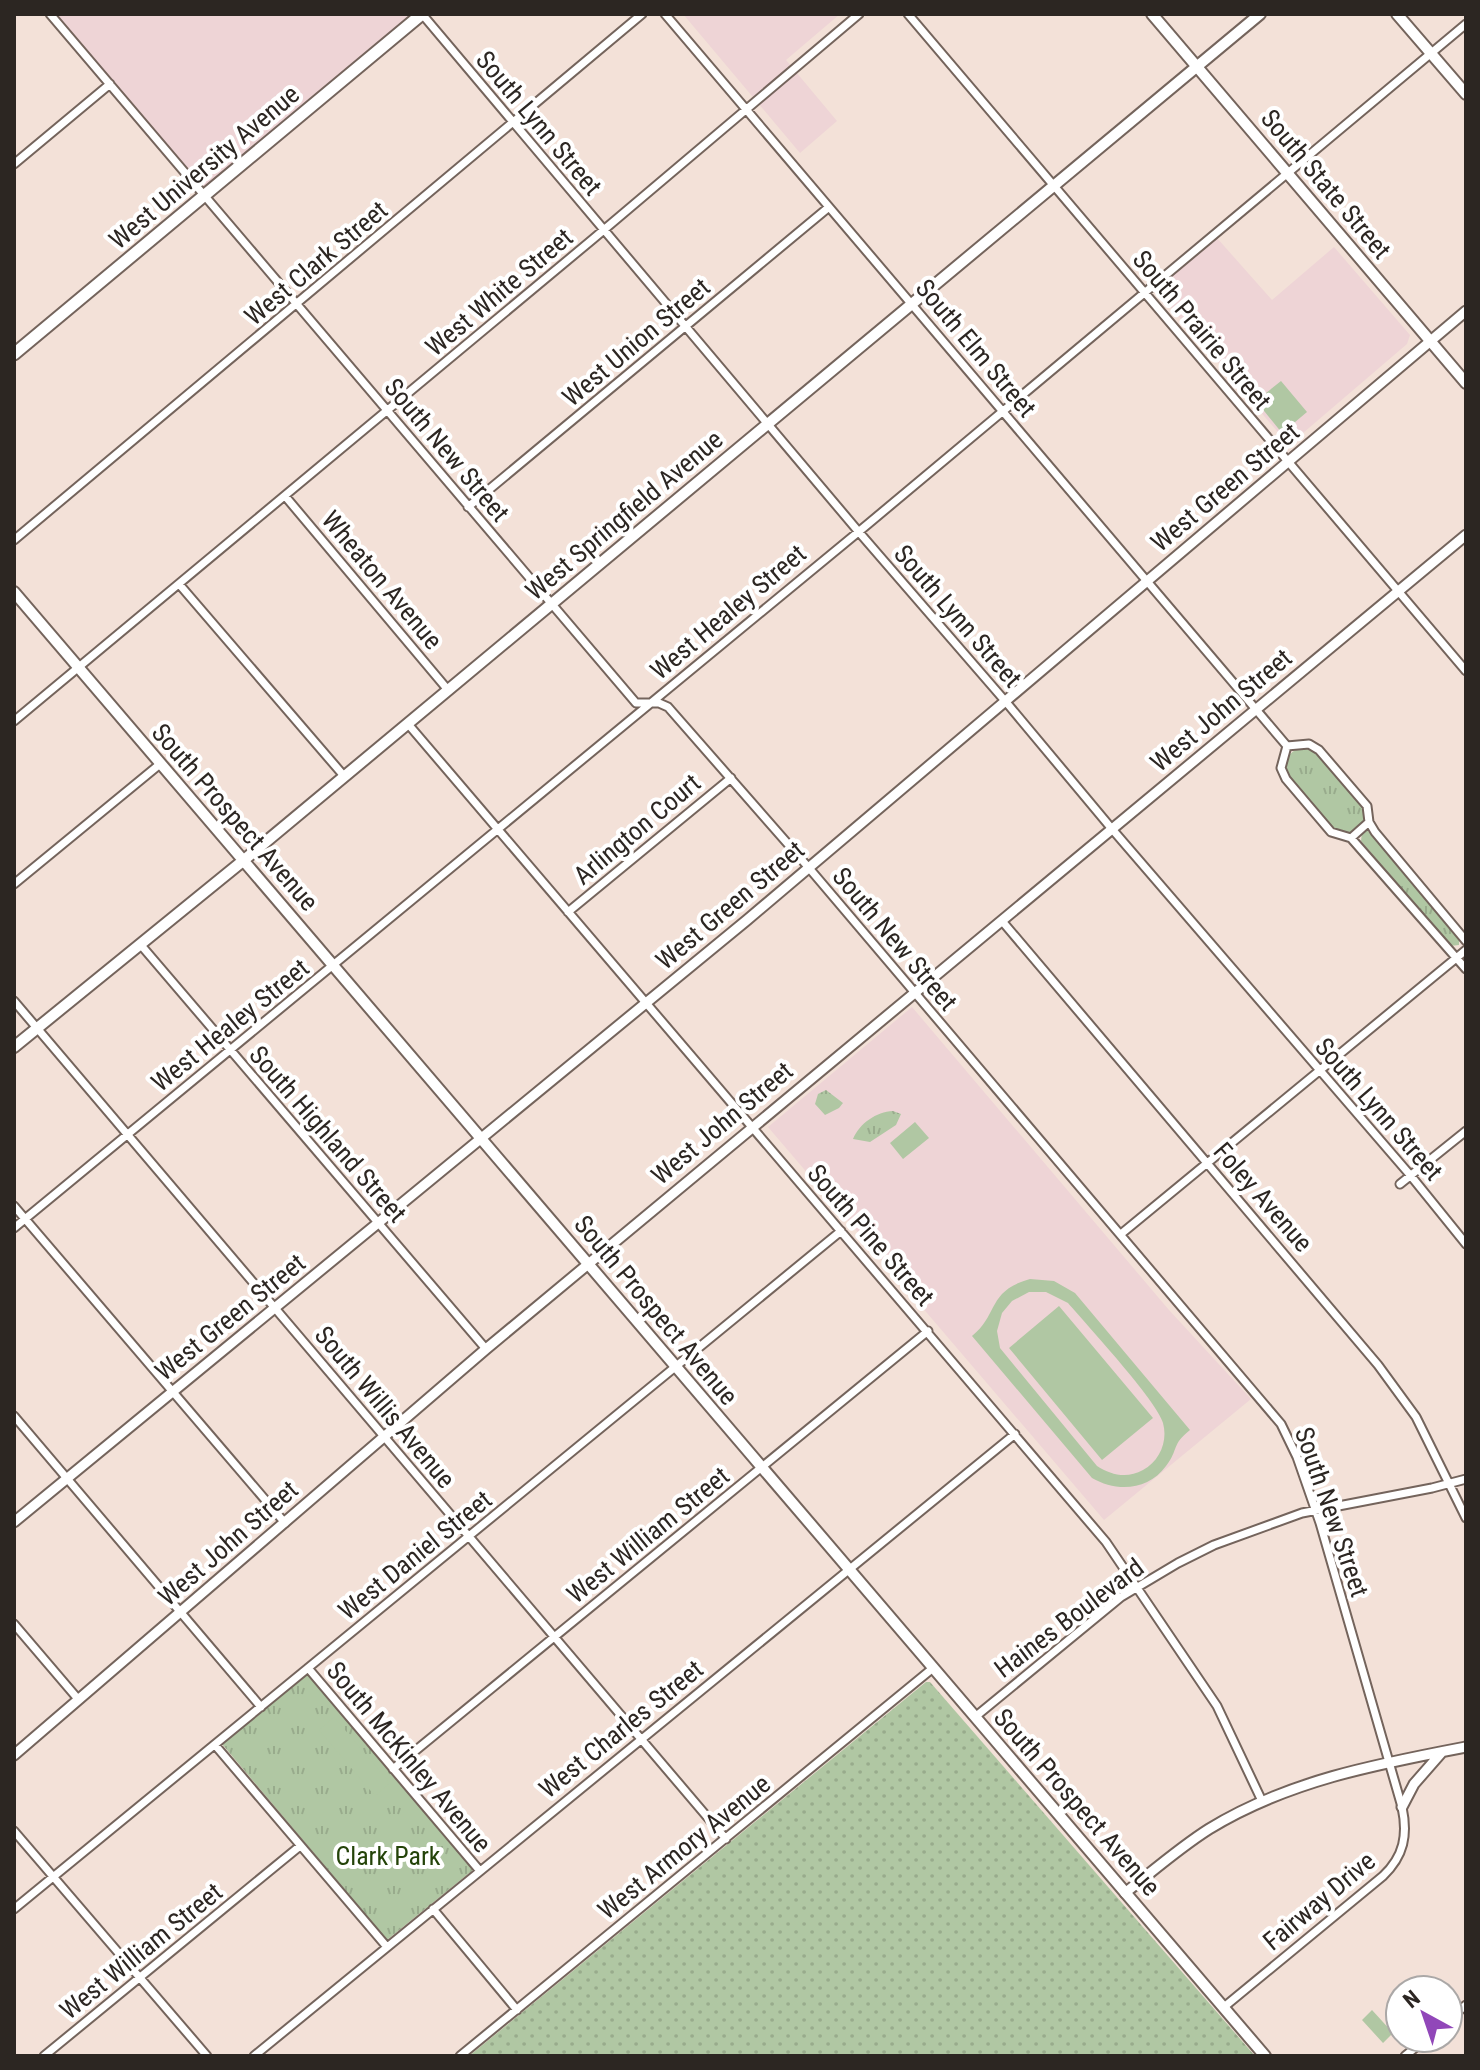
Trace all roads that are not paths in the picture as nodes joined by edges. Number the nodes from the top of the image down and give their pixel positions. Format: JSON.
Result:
{"nodes":[{"id":1,"x":50,"y":14,"type":"edge"},
{"id":2,"x":422,"y":14,"type":"edge"},
{"id":3,"x":642,"y":14,"type":"edge"},
{"id":4,"x":665,"y":14,"type":"edge"},
{"id":5,"x":859,"y":14,"type":"edge"},
{"id":6,"x":908,"y":14,"type":"edge"},
{"id":7,"x":1152,"y":14,"type":"edge"},
{"id":8,"x":1397,"y":14,"type":"edge"},
{"id":9,"x":1254,"y":16,"type":"edge"},
{"id":10,"x":1466,"y":24,"type":"edge"},
{"id":11,"x":1431,"y":53,"type":"junction"},
{"id":12,"x":1197,"y":66,"type":"junction"},
{"id":13,"x":110,"y":84,"type":"junction"},
{"id":14,"x":1466,"y":94,"type":"edge"},
{"id":15,"x":747,"y":110,"type":"junction"},
{"id":16,"x":514,"y":123,"type":"junction"},
{"id":17,"x":14,"y":164,"type":"edge"},
{"id":18,"x":1288,"y":172,"type":"junction"},
{"id":19,"x":1053,"y":186,"type":"junction"},
{"id":20,"x":205,"y":195,"type":"junction"},
{"id":21,"x":829,"y":207,"type":"junction"},
{"id":22,"x":604,"y":230,"type":"junction"},
{"id":23,"x":1144,"y":292,"type":"junction"},
{"id":24,"x":912,"y":304,"type":"junction"},
{"id":25,"x":298,"y":305,"type":"junction"},
{"id":26,"x":1466,"y":311,"type":"edge"},
{"id":27,"x":686,"y":327,"type":"junction"},
{"id":28,"x":1431,"y":341,"type":"junction"},
{"id":29,"x":14,"y":354,"type":"edge"},
{"id":30,"x":1466,"y":383,"type":"edge"},
{"id":31,"x":387,"y":411,"type":"junction"},
{"id":32,"x":1002,"y":411,"type":"junction"},
{"id":33,"x":769,"y":424,"type":"junction"},
{"id":34,"x":1289,"y":462,"type":"junction"},
{"id":35,"x":285,"y":496,"type":"junction"},
{"id":36,"x":468,"y":507,"type":"junction"},
{"id":37,"x":858,"y":531,"type":"junction"},
{"id":38,"x":1466,"y":535,"type":"edge"},
{"id":39,"x":14,"y":540,"type":"edge"},
{"id":40,"x":1148,"y":581,"type":"junction"},
{"id":41,"x":179,"y":584,"type":"junction"},
{"id":42,"x":14,"y":592,"type":"edge"},
{"id":43,"x":1398,"y":592,"type":"junction"},
{"id":44,"x":553,"y":603,"type":"junction"},
{"id":45,"x":79,"y":668,"type":"junction"},
{"id":46,"x":1466,"y":671,"type":"edge"},
{"id":47,"x":448,"y":690,"type":"junction"},
{"id":48,"x":1006,"y":702,"type":"junction"},
{"id":49,"x":649,"y":703,"type":"junction"},
{"id":50,"x":1255,"y":709,"type":"junction"},
{"id":51,"x":14,"y":721,"type":"edge"},
{"id":52,"x":408,"y":724,"type":"junction"},
{"id":53,"x":1287,"y":746,"type":"junction"},
{"id":54,"x":160,"y":764,"type":"junction"},
{"id":55,"x":344,"y":776,"type":"junction"},
{"id":56,"x":731,"y":778,"type":"junction"},
{"id":57,"x":1369,"y":822,"type":"junction"},
{"id":58,"x":1112,"y":829,"type":"junction"},
{"id":59,"x":498,"y":830,"type":"junction"},
{"id":60,"x":1351,"y":838,"type":"junction"},
{"id":61,"x":244,"y":860,"type":"junction"},
{"id":62,"x":809,"y":868,"type":"junction"},
{"id":63,"x":14,"y":884,"type":"edge"},
{"id":64,"x":568,"y":912,"type":"junction"},
{"id":65,"x":1002,"y":921,"type":"junction"},
{"id":66,"x":1466,"y":941,"type":"edge"},
{"id":67,"x":140,"y":944,"type":"junction"},
{"id":68,"x":1466,"y":950,"type":"edge"},
{"id":69,"x":1457,"y":958,"type":"junction"},
{"id":70,"x":334,"y":966,"type":"junction"},
{"id":71,"x":1466,"y":969,"type":"edge"},
{"id":72,"x":914,"y":992,"type":"junction"},
{"id":73,"x":14,"y":1001,"type":"edge"},
{"id":74,"x":648,"y":1003,"type":"junction"},
{"id":75,"x":37,"y":1028,"type":"junction"},
{"id":76,"x":14,"y":1047,"type":"edge"},
{"id":77,"x":231,"y":1050,"type":"junction"},
{"id":78,"x":1320,"y":1071,"type":"junction"},
{"id":79,"x":751,"y":1127,"type":"junction"},
{"id":80,"x":1466,"y":1131,"type":"edge"},
{"id":81,"x":128,"y":1134,"type":"junction"},
{"id":82,"x":482,"y":1140,"type":"junction"},
{"id":83,"x":1208,"y":1163,"type":"junction"},
{"id":84,"x":1411,"y":1176,"type":"junction"},
{"id":85,"x":1400,"y":1184,"type":"dead end"},
{"id":86,"x":14,"y":1206,"type":"edge"},
{"id":87,"x":25,"y":1219,"type":"junction"},
{"id":88,"x":379,"y":1224,"type":"junction"},
{"id":89,"x":14,"y":1228,"type":"edge"},
{"id":90,"x":841,"y":1231,"type":"junction"},
{"id":91,"x":1121,"y":1234,"type":"junction"},
{"id":92,"x":1466,"y":1244,"type":"edge"},
{"id":93,"x":588,"y":1264,"type":"junction"},
{"id":94,"x":276,"y":1308,"type":"junction"},
{"id":95,"x":928,"y":1331,"type":"junction"},
{"id":96,"x":486,"y":1349,"type":"junction"},
{"id":97,"x":676,"y":1367,"type":"junction"},
{"id":98,"x":172,"y":1393,"type":"junction"},
{"id":99,"x":14,"y":1416,"type":"edge"},
{"id":100,"x":1015,"y":1434,"type":"junction"},
{"id":101,"x":384,"y":1438,"type":"junction"},
{"id":102,"x":762,"y":1468,"type":"junction"},
{"id":103,"x":67,"y":1479,"type":"junction"},
{"id":104,"x":1466,"y":1479,"type":"edge"},
{"id":105,"x":1450,"y":1483,"type":"junction"},
{"id":106,"x":1316,"y":1510,"type":"junction"},
{"id":107,"x":1466,"y":1518,"type":"edge"},
{"id":108,"x":14,"y":1522,"type":"edge"},
{"id":109,"x":285,"y":1523,"type":"junction"},
{"id":110,"x":468,"y":1536,"type":"junction"},
{"id":111,"x":848,"y":1569,"type":"junction"},
{"id":112,"x":1136,"y":1587,"type":"junction"},
{"id":113,"x":180,"y":1612,"type":"junction"},
{"id":114,"x":14,"y":1624,"type":"edge"},
{"id":115,"x":554,"y":1638,"type":"junction"},
{"id":116,"x":308,"y":1668,"type":"junction"},
{"id":117,"x":933,"y":1668,"type":"junction"},
{"id":118,"x":78,"y":1699,"type":"junction"},
{"id":119,"x":261,"y":1707,"type":"junction"},
{"id":120,"x":975,"y":1717,"type":"junction"},
{"id":121,"x":640,"y":1739,"type":"junction"},
{"id":122,"x":215,"y":1745,"type":"junction"},
{"id":123,"x":1466,"y":1747,"type":"edge"},
{"id":124,"x":1442,"y":1751,"type":"junction"},
{"id":125,"x":14,"y":1755,"type":"edge"},
{"id":126,"x":1389,"y":1762,"type":"junction"},
{"id":127,"x":393,"y":1769,"type":"junction"},
{"id":128,"x":1262,"y":1801,"type":"junction"},
{"id":129,"x":1402,"y":1807,"type":"junction"},
{"id":130,"x":14,"y":1831,"type":"edge"},
{"id":131,"x":726,"y":1839,"type":"junction"},
{"id":132,"x":300,"y":1846,"type":"junction"},
{"id":133,"x":480,"y":1871,"type":"junction"},
{"id":134,"x":53,"y":1877,"type":"junction"},
{"id":135,"x":1125,"y":1893,"type":"junction"},
{"id":136,"x":14,"y":1909,"type":"edge"},
{"id":137,"x":433,"y":1909,"type":"junction"},
{"id":138,"x":387,"y":1947,"type":"junction"},
{"id":139,"x":140,"y":1978,"type":"junction"},
{"id":140,"x":1224,"y":2007,"type":"junction"},
{"id":141,"x":517,"y":2010,"type":"junction"},
{"id":142,"x":44,"y":2056,"type":"edge"},
{"id":143,"x":207,"y":2056,"type":"edge"},
{"id":144,"x":254,"y":2056,"type":"edge"},
{"id":145,"x":460,"y":2056,"type":"edge"},
{"id":146,"x":1265,"y":2056,"type":"edge"}],
"edges":[{"from":1,"to":13,"type":"street","name":"South New Street"},
{"from":2,"to":16,"type":"street","name":"South Lynn Street"},
{"from":2,"to":20,"type":"main road","name":"West University Avenue"},
{"from":3,"to":16,"type":"street","name":"West Clark Street"},
{"from":4,"to":15,"type":"street","name":"South Elm Street"},
{"from":5,"to":15,"type":"street","name":"West White Street"},
{"from":6,"to":19,"type":"street","name":"South Prairie Street"},
{"from":7,"to":12,"type":"main road","name":"South State Street"},
{"from":8,"to":11,"type":"main road"},
{"from":9,"to":12,"type":"main road","name":"West Springfield Avenue"},
{"from":10,"to":11,"type":"street","name":"West Healey Street"},
{"from":11,"to":14,"type":"main road"},
{"from":11,"to":18,"type":"street","name":"West Healey Street"},
{"from":12,"to":18,"type":"main road","name":"South State Street"},
{"from":12,"to":19,"type":"main road","name":"West Springfield Avenue"},
{"from":13,"to":17,"type":"street"},
{"from":13,"to":20,"type":"street","name":"South New Street"},
{"from":15,"to":21,"type":"street","name":"South Elm Street"},
{"from":15,"to":22,"type":"street","name":"West White Street"},
{"from":16,"to":22,"type":"street","name":"South Lynn Street"},
{"from":16,"to":25,"type":"street","name":"West Clark Street"},
{"from":18,"to":23,"type":"street","name":"West Healey Street"},
{"from":18,"to":28,"type":"main road","name":"South State Street"},
{"from":19,"to":23,"type":"street","name":"South Prairie Street"},
{"from":19,"to":24,"type":"main road","name":"West Springfield Avenue"},
{"from":20,"to":25,"type":"street","name":"South New Street"},
{"from":20,"to":29,"type":"main road","name":"West University Avenue"},
{"from":21,"to":24,"type":"street","name":"South Elm Street"},
{"from":21,"to":27,"type":"street","name":"West Union Street"},
{"from":22,"to":27,"type":"street","name":"South Lynn Street"},
{"from":22,"to":31,"type":"street","name":"West White Street"},
{"from":23,"to":32,"type":"street","name":"West Healey Street"},
{"from":23,"to":34,"type":"street","name":"South Prairie Street"},
{"from":24,"to":32,"type":"street","name":"South Elm Street"},
{"from":24,"to":33,"type":"main road","name":"West Springfield Avenue"},
{"from":25,"to":31,"type":"street","name":"South New Street"},
{"from":25,"to":39,"type":"street","name":"West Clark Street"},
{"from":26,"to":28,"type":"street","name":"West Green Street"},
{"from":27,"to":33,"type":"street","name":"South Lynn Street"},
{"from":27,"to":36,"type":"street","name":"West Union Street"},
{"from":28,"to":30,"type":"main road","name":"South State Street"},
{"from":28,"to":34,"type":"street","name":"West Green Street"},
{"from":31,"to":35,"type":"street","name":"West White Street"},
{"from":31,"to":36,"type":"street","name":"South New Street"},
{"from":32,"to":37,"type":"street","name":"West Healey Street"},
{"from":32,"to":40,"type":"street","name":"South Elm Street"},
{"from":33,"to":37,"type":"street","name":"South Lynn Street"},
{"from":33,"to":44,"type":"main road","name":"West Springfield Avenue"},
{"from":34,"to":40,"type":"street","name":"West Green Street"},
{"from":34,"to":43,"type":"street","name":"South Prairie Street"},
{"from":35,"to":41,"type":"street","name":"West White Street"},
{"from":35,"to":47,"type":"street","name":"Wheaton Avenue"},
{"from":36,"to":44,"type":"street","name":"South New Street"},
{"from":37,"to":48,"type":"street","name":"South Lynn Street"},
{"from":37,"to":49,"type":"street","name":"West Healey Street"},
{"from":38,"to":43,"type":"street","name":"West John Street"},
{"from":40,"to":48,"type":"street","name":"West Green Street"},
{"from":40,"to":50,"type":"street","name":"South Elm Street"},
{"from":41,"to":45,"type":"street","name":"West White Street"},
{"from":41,"to":55,"type":"street"},
{"from":42,"to":45,"type":"main road","name":"South Prospect Avenue"},
{"from":43,"to":46,"type":"street","name":"South Prairie Street"},
{"from":43,"to":50,"type":"street","name":"West John Street"},
{"from":44,"to":47,"type":"main road","name":"West Springfield Avenue"},
{"from":44,"to":49,"type":"street","name":"South New Street"},
{"from":45,"to":51,"type":"street","name":"West White Street"},
{"from":45,"to":54,"type":"main road","name":"South Prospect Avenue"},
{"from":47,"to":52,"type":"main road","name":"West Springfield Avenue"},
{"from":48,"to":58,"type":"street","name":"South Lynn Street"},
{"from":48,"to":62,"type":"street","name":"West Green Street"},
{"from":49,"to":56,"type":"street","name":"South New Street"},
{"from":49,"to":59,"type":"street","name":"West Healey Street"},
{"from":50,"to":53,"type":"street","name":"South Elm Street"},
{"from":50,"to":58,"type":"street","name":"West John Street"},
{"from":52,"to":55,"type":"main road","name":"West Springfield Avenue"},
{"from":52,"to":59,"type":"street","name":"South Pine Street"},
{"from":53,"to":57,"type":"street"},
{"from":53,"to":60,"type":"street"},
{"from":54,"to":61,"type":"main road","name":"South Prospect Avenue"},
{"from":54,"to":63,"type":"street"},
{"from":55,"to":61,"type":"main road","name":"West Springfield Avenue"},
{"from":56,"to":62,"type":"street","name":"South New Street"},
{"from":56,"to":64,"type":"street","name":"Arlington Court"},
{"from":57,"to":60,"type":"street"},
{"from":57,"to":66,"type":"street"},
{"from":58,"to":65,"type":"street","name":"West John Street"},
{"from":58,"to":78,"type":"street","name":"South Lynn Street"},
{"from":59,"to":64,"type":"street","name":"South Pine Street"},
{"from":59,"to":70,"type":"street","name":"West Healey Street"},
{"from":60,"to":69,"type":"street"},
{"from":61,"to":67,"type":"main road","name":"West Springfield Avenue"},
{"from":61,"to":70,"type":"main road","name":"South Prospect Avenue"},
{"from":62,"to":72,"type":"street","name":"South New Street"},
{"from":62,"to":74,"type":"street","name":"West Green Street"},
{"from":64,"to":74,"type":"street","name":"South Pine Street"},
{"from":65,"to":72,"type":"street","name":"West John Street"},
{"from":65,"to":83,"type":"street","name":"Foley Avenue"},
{"from":67,"to":75,"type":"main road","name":"West Springfield Avenue"},
{"from":67,"to":77,"type":"street","name":"South Highland Street"},
{"from":68,"to":69,"type":"street"},
{"from":69,"to":71,"type":"street"},
{"from":69,"to":78,"type":"street"},
{"from":70,"to":77,"type":"street","name":"West Healey Street"},
{"from":70,"to":82,"type":"main road","name":"South Prospect Avenue"},
{"from":72,"to":79,"type":"street","name":"West John Street"},
{"from":72,"to":91,"type":"street","name":"South New Street"},
{"from":73,"to":75,"type":"street","name":"South Willis Avenue"},
{"from":74,"to":79,"type":"street","name":"South Pine Street"},
{"from":74,"to":82,"type":"street","name":"West Green Street"},
{"from":75,"to":76,"type":"main road","name":"West Springfield Avenue"},
{"from":75,"to":81,"type":"street","name":"South Willis Avenue"},
{"from":77,"to":81,"type":"street","name":"West Healey Street"},
{"from":77,"to":88,"type":"street","name":"South Highland Street"},
{"from":78,"to":83,"type":"street"},
{"from":78,"to":84,"type":"street","name":"South Lynn Street"},
{"from":79,"to":90,"type":"street","name":"South Pine Street"},
{"from":79,"to":93,"type":"street","name":"West John Street"},
{"from":80,"to":84,"type":"street"},
{"from":81,"to":87,"type":"street","name":"West Healey Street"},
{"from":81,"to":94,"type":"street","name":"South Willis Avenue"},
{"from":82,"to":88,"type":"street","name":"West Green Street"},
{"from":82,"to":93,"type":"main road","name":"South Prospect Avenue"},
{"from":83,"to":91,"type":"street"},
{"from":83,"to":105,"type":"street","name":"Foley Avenue"},
{"from":84,"to":85,"type":"street"},
{"from":84,"to":92,"type":"street","name":"South Lynn Street"},
{"from":86,"to":87,"type":"street"},
{"from":87,"to":89,"type":"street","name":"West Healey Street"},
{"from":87,"to":98,"type":"street"},
{"from":88,"to":94,"type":"street","name":"West Green Street"},
{"from":88,"to":96,"type":"street","name":"South Highland Street"},
{"from":90,"to":95,"type":"street","name":"South Pine Street"},
{"from":90,"to":97,"type":"street","name":"West Daniel Street"},
{"from":91,"to":106,"type":"street","name":"South New Street"},
{"from":93,"to":96,"type":"street","name":"West John Street"},
{"from":93,"to":97,"type":"main road","name":"South Prospect Avenue"},
{"from":94,"to":98,"type":"street","name":"West Green Street"},
{"from":94,"to":101,"type":"street","name":"South Willis Avenue"},
{"from":95,"to":100,"type":"street","name":"South Pine Street"},
{"from":95,"to":102,"type":"street","name":"West William Street"},
{"from":96,"to":101,"type":"street","name":"West John Street"},
{"from":97,"to":102,"type":"main road","name":"South Prospect Avenue"},
{"from":97,"to":110,"type":"street","name":"West Daniel Street"},
{"from":98,"to":103,"type":"street","name":"West Green Street"},
{"from":98,"to":109,"type":"street"},
{"from":99,"to":103,"type":"street"},
{"from":100,"to":111,"type":"street","name":"West Charles Street"},
{"from":100,"to":112,"type":"street","name":"South Pine Street"},
{"from":101,"to":109,"type":"street","name":"West John Street"},
{"from":101,"to":110,"type":"street","name":"South Willis Avenue"},
{"from":102,"to":111,"type":"main road","name":"South Prospect Avenue"},
{"from":102,"to":115,"type":"street","name":"West William Street"},
{"from":103,"to":108,"type":"street","name":"West Green Street"},
{"from":103,"to":113,"type":"street"},
{"from":104,"to":105,"type":"street","name":"Haines Boulevard"},
{"from":105,"to":106,"type":"street","name":"Haines Boulevard"},
{"from":105,"to":107,"type":"street","name":"Foley Avenue"},
{"from":106,"to":112,"type":"street","name":"Haines Boulevard"},
{"from":106,"to":126,"type":"street","name":"South New Street"},
{"from":109,"to":113,"type":"street","name":"West John Street"},
{"from":110,"to":115,"type":"street","name":"South Willis Avenue"},
{"from":110,"to":116,"type":"street","name":"West Daniel Street"},
{"from":111,"to":117,"type":"main road","name":"South Prospect Avenue"},
{"from":111,"to":121,"type":"street","name":"West Charles Street"},
{"from":112,"to":120,"type":"street","name":"Haines Boulevard"},
{"from":112,"to":128,"type":"street","name":"South Pine Street"},
{"from":113,"to":118,"type":"street","name":"West John Street"},
{"from":113,"to":119,"type":"street"},
{"from":114,"to":118,"type":"street"},
{"from":115,"to":121,"type":"street","name":"South Willis Avenue"},
{"from":115,"to":127,"type":"street","name":"West William Street"},
{"from":116,"to":119,"type":"street","name":"West Daniel Street"},
{"from":116,"to":127,"type":"street","name":"South McKinley Avenue"},
{"from":117,"to":120,"type":"main road","name":"South Prospect Avenue"},
{"from":117,"to":131,"type":"street","name":"West Armory Avenue"},
{"from":118,"to":125,"type":"street","name":"West John Street"},
{"from":119,"to":122,"type":"street","name":"West Daniel Street"},
{"from":120,"to":135,"type":"main road","name":"South Prospect Avenue"},
{"from":121,"to":131,"type":"street","name":"South Willis Avenue"},
{"from":121,"to":133,"type":"street","name":"West Charles Street"},
{"from":122,"to":132,"type":"street"},
{"from":122,"to":134,"type":"street","name":"West Daniel Street"},
{"from":123,"to":124,"type":"street"},
{"from":124,"to":126,"type":"street"},
{"from":124,"to":129,"type":"street"},
{"from":126,"to":128,"type":"street"},
{"from":126,"to":129,"type":"street","name":"Fairway Drive"},
{"from":127,"to":133,"type":"street","name":"South McKinley Avenue"},
{"from":128,"to":135,"type":"street"},
{"from":129,"to":140,"type":"street","name":"Fairway Drive"},
{"from":130,"to":134,"type":"street"},
{"from":131,"to":141,"type":"street","name":"West Armory Avenue"},
{"from":132,"to":138,"type":"street"},
{"from":132,"to":139,"type":"street","name":"West William Street"},
{"from":133,"to":137,"type":"street","name":"West Charles Street"},
{"from":134,"to":136,"type":"street","name":"West Daniel Street"},
{"from":134,"to":139,"type":"street"},
{"from":135,"to":140,"type":"main road","name":"South Prospect Avenue"},
{"from":137,"to":138,"type":"street","name":"West Charles Street"},
{"from":137,"to":141,"type":"street"},
{"from":138,"to":144,"type":"street","name":"West Charles Street"},
{"from":139,"to":142,"type":"street","name":"West William Street"},
{"from":139,"to":143,"type":"street"},
{"from":140,"to":146,"type":"main road","name":"South Prospect Avenue"},
{"from":141,"to":145,"type":"street","name":"West Armory Avenue"}]}
